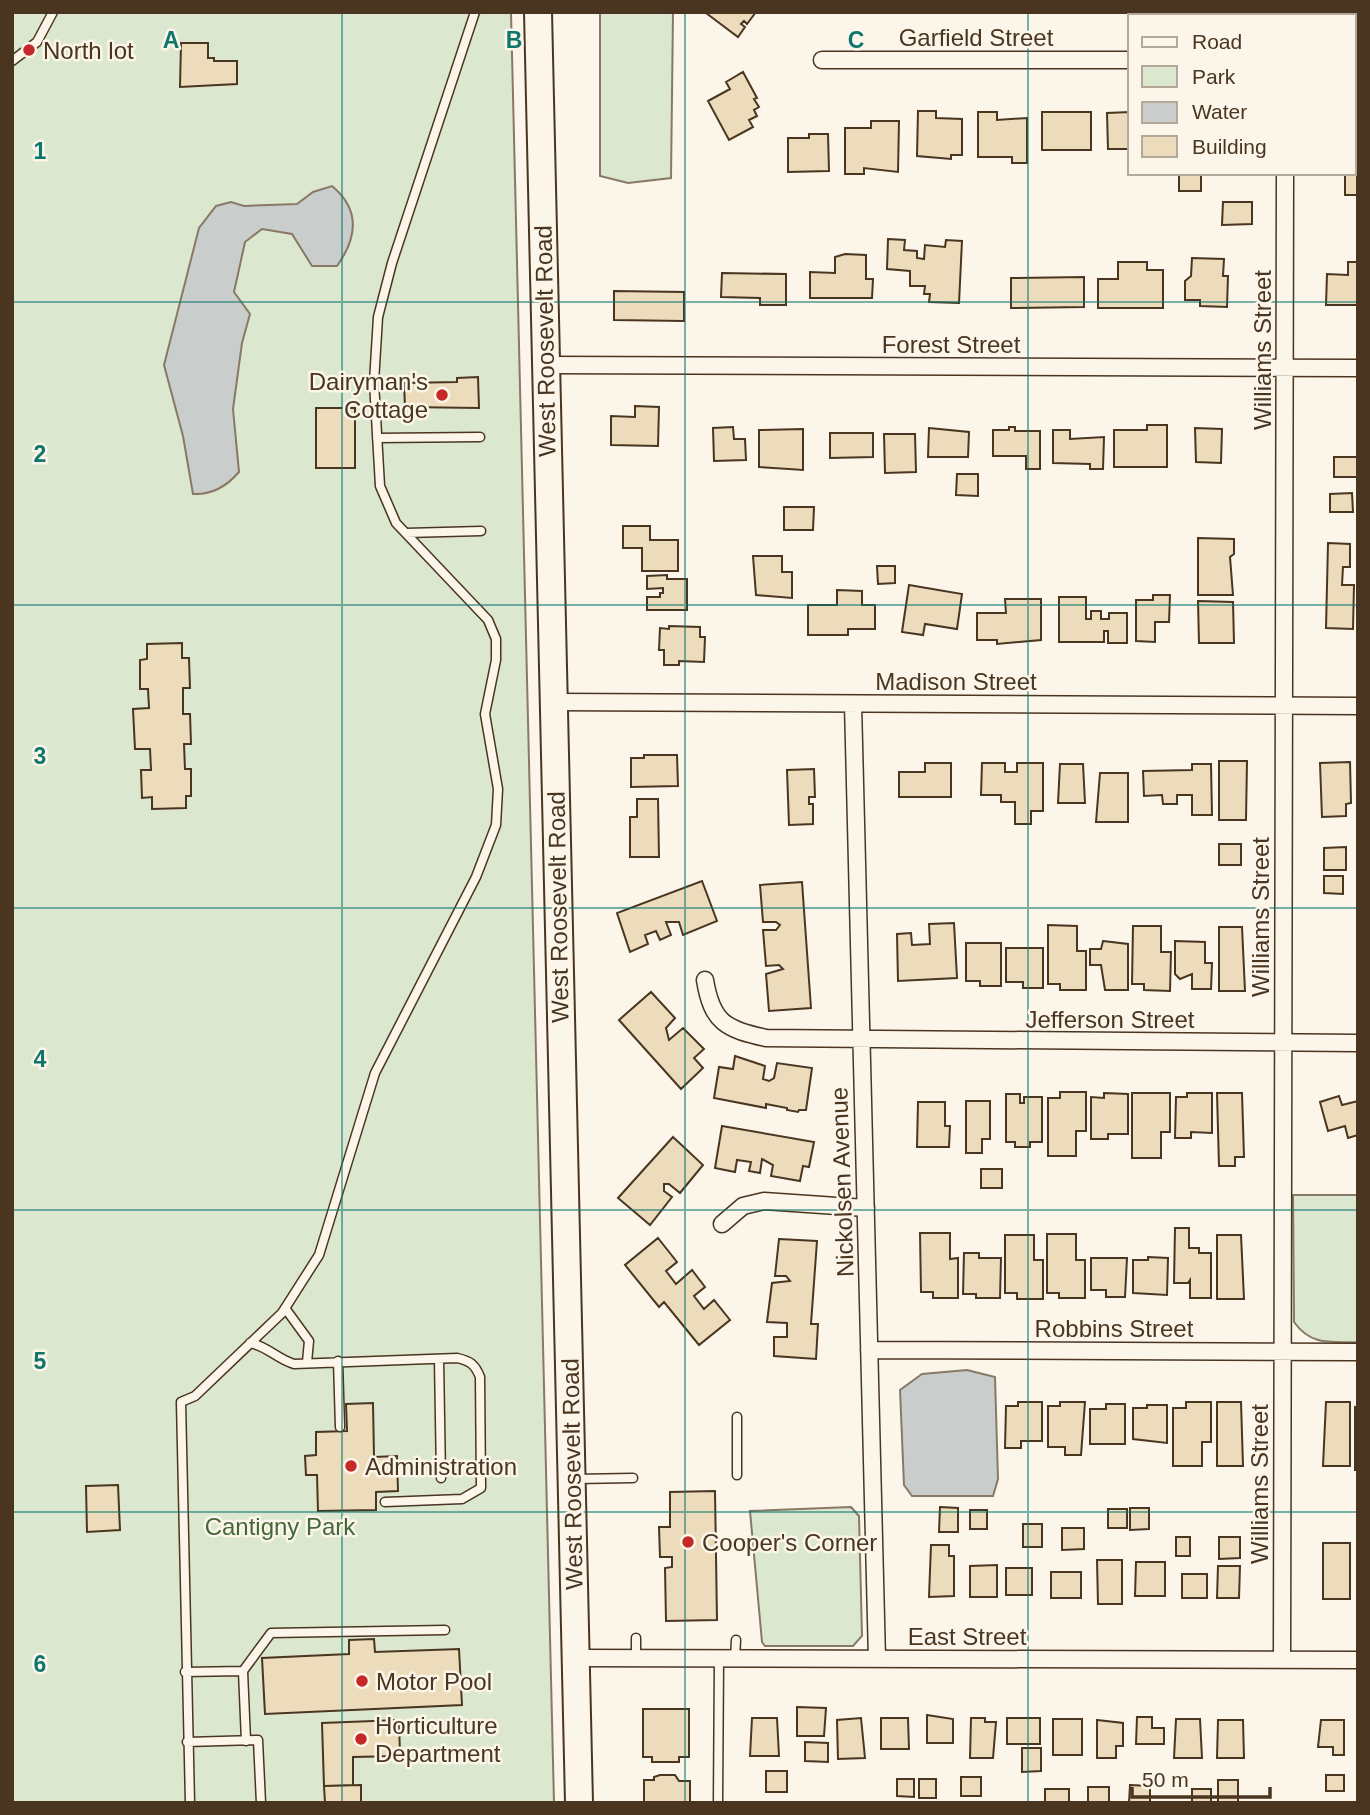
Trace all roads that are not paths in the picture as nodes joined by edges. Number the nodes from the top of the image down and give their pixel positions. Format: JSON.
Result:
{"nodes":[{"id":1,"x":53,"y":12,"type":"edge"},
{"id":2,"x":475,"y":12,"type":"edge"},
{"id":3,"x":538,"y":12,"type":"edge"},
{"id":4,"x":822,"y":60,"type":"dead end"},
{"id":5,"x":1128,"y":60,"type":"edge"},
{"id":6,"x":12,"y":61,"type":"edge"},
{"id":7,"x":1285,"y":175,"type":"edge"},
{"id":8,"x":545,"y":365,"type":"junction"},
{"id":9,"x":1285,"y":368,"type":"junction"},
{"id":10,"x":1358,"y":368,"type":"edge"},
{"id":11,"x":480,"y":437,"type":"dead end"},
{"id":12,"x":377,"y":438,"type":"junction"},
{"id":13,"x":481,"y":531,"type":"dead end"},
{"id":14,"x":406,"y":533,"type":"junction"},
{"id":15,"x":553,"y":702,"type":"junction"},
{"id":16,"x":853,"y":704,"type":"junction"},
{"id":17,"x":1284,"y":705,"type":"junction"},
{"id":18,"x":1358,"y":706,"type":"edge"},
{"id":19,"x":705,"y":980,"type":"dead end"},
{"id":20,"x":861,"y":1041,"type":"junction"},
{"id":21,"x":1283,"y":1043,"type":"junction"},
{"id":22,"x":1358,"y":1043,"type":"edge"},
{"id":23,"x":866,"y":1208,"type":"junction"},
{"id":24,"x":722,"y":1224,"type":"dead end"},
{"id":25,"x":285,"y":1308,"type":"junction"},
{"id":26,"x":250,"y":1343,"type":"junction"},
{"id":27,"x":869,"y":1350,"type":"junction"},
{"id":28,"x":1282,"y":1352,"type":"junction"},
{"id":29,"x":1358,"y":1352,"type":"edge"},
{"id":30,"x":439,"y":1359,"type":"junction"},
{"id":31,"x":338,"y":1361,"type":"junction"},
{"id":32,"x":307,"y":1362,"type":"junction"},
{"id":33,"x":737,"y":1417,"type":"dead end"},
{"id":34,"x":340,"y":1427,"type":"dead end"},
{"id":35,"x":737,"y":1475,"type":"dead end"},
{"id":36,"x":441,"y":1478,"type":"dead end"},
{"id":37,"x":633,"y":1478,"type":"dead end"},
{"id":38,"x":572,"y":1479,"type":"junction"},
{"id":39,"x":384,"y":1502,"type":"dead end"},
{"id":40,"x":445,"y":1630,"type":"dead end"},
{"id":41,"x":636,"y":1639,"type":"dead end"},
{"id":42,"x":736,"y":1640,"type":"dead end"},
{"id":43,"x":577,"y":1658,"type":"junction"},
{"id":44,"x":636,"y":1658,"type":"junction"},
{"id":45,"x":727,"y":1658,"type":"junction"},
{"id":46,"x":877,"y":1659,"type":"junction"},
{"id":47,"x":1282,"y":1660,"type":"junction"},
{"id":48,"x":1358,"y":1660,"type":"edge"},
{"id":49,"x":243,"y":1671,"type":"junction"},
{"id":50,"x":185,"y":1672,"type":"junction"},
{"id":51,"x":246,"y":1741,"type":"junction"},
{"id":52,"x":187,"y":1742,"type":"junction"},
{"id":53,"x":190,"y":1803,"type":"edge"},
{"id":54,"x":261,"y":1803,"type":"edge"},
{"id":55,"x":579,"y":1803,"type":"edge"},
{"id":56,"x":718,"y":1803,"type":"edge"}],
"edges":[{"from":1,"to":6,"type":"lane"},
{"from":2,"to":12,"type":"lane"},
{"from":3,"to":8,"type":"main road","name":"West Roosevelt Road"},
{"from":4,"to":5,"type":"street","name":"Garfield Street"},
{"from":7,"to":9,"type":"street","name":"Williams Street"},
{"from":8,"to":9,"type":"street","name":"Forest Street"},
{"from":8,"to":15,"type":"main road","name":"West Roosevelt Road"},
{"from":9,"to":10,"type":"street","name":"Forest Street"},
{"from":9,"to":17,"type":"street","name":"Williams Street"},
{"from":11,"to":12,"type":"lane"},
{"from":12,"to":14,"type":"lane"},
{"from":13,"to":14,"type":"lane"},
{"from":14,"to":25,"type":"lane"},
{"from":15,"to":16,"type":"street","name":"Madison Street"},
{"from":15,"to":38,"type":"main road","name":"West Roosevelt Road"},
{"from":16,"to":17,"type":"street","name":"Madison Street"},
{"from":16,"to":20,"type":"street","name":"Nickolsen Avenue"},
{"from":17,"to":18,"type":"street","name":"Madison Street"},
{"from":17,"to":21,"type":"street","name":"Williams Street"},
{"from":19,"to":20,"type":"street","name":"Jefferson Street"},
{"from":20,"to":21,"type":"street","name":"Jefferson Street"},
{"from":20,"to":23,"type":"street","name":"Nickolsen Avenue"},
{"from":21,"to":22,"type":"street","name":"Jefferson Street"},
{"from":21,"to":28,"type":"street","name":"Williams Street"},
{"from":23,"to":24,"type":"street"},
{"from":23,"to":27,"type":"street","name":"Nickolsen Avenue"},
{"from":25,"to":26,"type":"lane"},
{"from":25,"to":32,"type":"lane"},
{"from":26,"to":32,"type":"lane"},
{"from":26,"to":50,"type":"lane"},
{"from":27,"to":28,"type":"street","name":"Robbins Street"},
{"from":27,"to":46,"type":"street","name":"Nickolsen Avenue"},
{"from":28,"to":29,"type":"street","name":"Robbins Street"},
{"from":28,"to":47,"type":"street","name":"Williams Street"},
{"from":30,"to":31,"type":"lane"},
{"from":30,"to":36,"type":"lane"},
{"from":30,"to":39,"type":"lane"},
{"from":31,"to":32,"type":"lane"},
{"from":31,"to":34,"type":"lane"},
{"from":33,"to":35,"type":"lane"},
{"from":37,"to":38,"type":"lane"},
{"from":38,"to":43,"type":"main road","name":"West Roosevelt Road"},
{"from":40,"to":49,"type":"lane"},
{"from":41,"to":44,"type":"lane"},
{"from":42,"to":45,"type":"lane"},
{"from":43,"to":44,"type":"street","name":"East Street"},
{"from":43,"to":55,"type":"main road","name":"West Roosevelt Road"},
{"from":44,"to":45,"type":"street","name":"East Street"},
{"from":45,"to":46,"type":"street","name":"East Street"},
{"from":45,"to":56,"type":"lane"},
{"from":46,"to":47,"type":"street","name":"East Street"},
{"from":47,"to":48,"type":"street","name":"East Street"},
{"from":49,"to":50,"type":"lane"},
{"from":49,"to":51,"type":"lane"},
{"from":50,"to":52,"type":"lane"},
{"from":51,"to":52,"type":"lane"},
{"from":51,"to":54,"type":"lane"},
{"from":52,"to":53,"type":"lane"}]}
